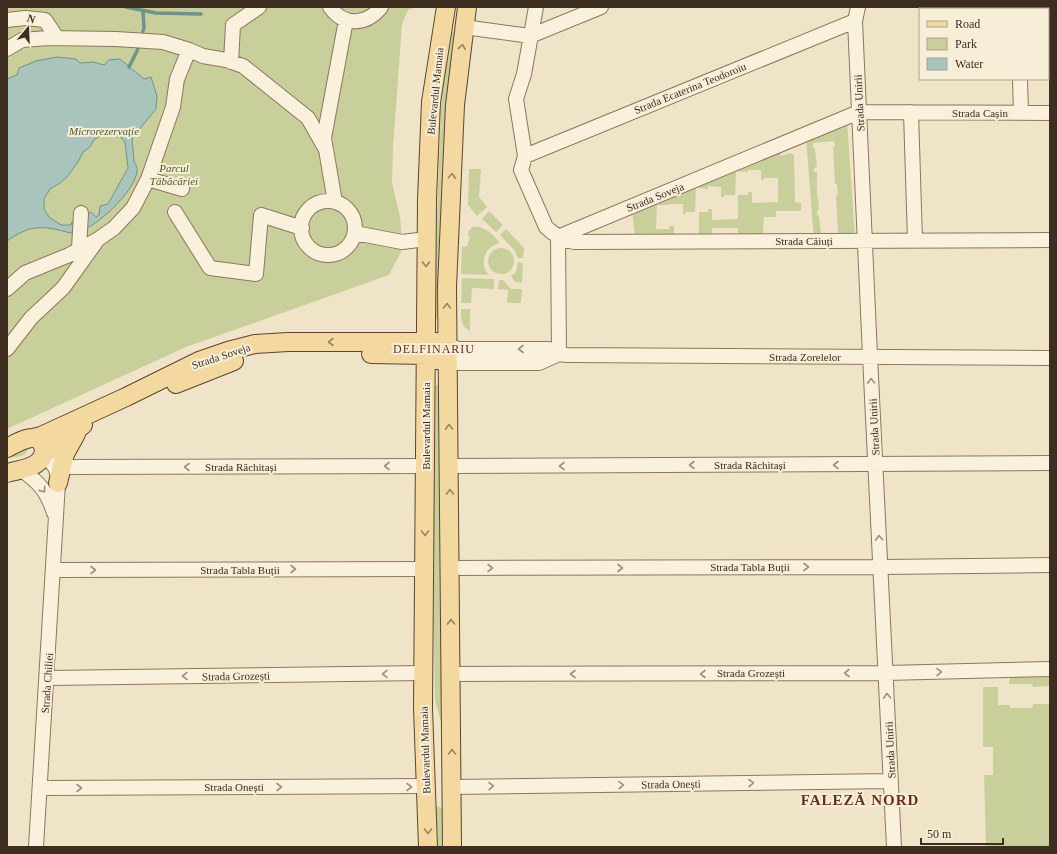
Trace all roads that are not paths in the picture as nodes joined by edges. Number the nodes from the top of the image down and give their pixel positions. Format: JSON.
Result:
{"nodes":[{"id":1,"x":258,"y":7,"type":"edge"},
{"id":2,"x":330,"y":7,"type":"edge"},
{"id":3,"x":381,"y":7,"type":"edge"},
{"id":4,"x":446,"y":7,"type":"edge"},
{"id":5,"x":467,"y":7,"type":"edge"},
{"id":6,"x":536,"y":7,"type":"edge"},
{"id":7,"x":601,"y":7,"type":"edge"},
{"id":8,"x":857,"y":14,"type":"edge"},
{"id":9,"x":7,"y":20,"type":"edge"},
{"id":10,"x":346,"y":20,"type":"junction"},
{"id":11,"x":464,"y":27,"type":"junction"},
{"id":12,"x":530,"y":36,"type":"junction"},
{"id":13,"x":58,"y":38,"type":"junction"},
{"id":14,"x":7,"y":49,"type":"edge"},
{"id":15,"x":189,"y":50,"type":"junction"},
{"id":16,"x":231,"y":62,"type":"junction"},
{"id":17,"x":1020,"y":80,"type":"edge"},
{"id":18,"x":859,"y":112,"type":"junction"},
{"id":19,"x":911,"y":112,"type":"junction"},
{"id":20,"x":1021,"y":113,"type":"junction"},
{"id":21,"x":1050,"y":113,"type":"edge"},
{"id":22,"x":325,"y":148,"type":"junction"},
{"id":23,"x":525,"y":156,"type":"junction"},
{"id":24,"x":148,"y":179,"type":"junction"},
{"id":25,"x":182,"y":189,"type":"dead end"},
{"id":26,"x":335,"y":202,"type":"junction"},
{"id":27,"x":176,"y":212,"type":"dead end"},
{"id":28,"x":81,"y":213,"type":"dead end"},
{"id":29,"x":302,"y":228,"type":"junction"},
{"id":30,"x":355,"y":233,"type":"junction"},
{"id":31,"x":558,"y":237,"type":"junction"},
{"id":32,"x":427,"y":239,"type":"junction"},
{"id":33,"x":97,"y":240,"type":"junction"},
{"id":34,"x":1050,"y":240,"type":"edge"},
{"id":35,"x":865,"y":241,"type":"junction"},
{"id":36,"x":915,"y":241,"type":"junction"},
{"id":37,"x":80,"y":243,"type":"junction"},
{"id":38,"x":7,"y":288,"type":"edge"},
{"id":39,"x":448,"y":345,"type":"junction"},
{"id":40,"x":426,"y":348,"type":"junction"},
{"id":41,"x":7,"y":349,"type":"edge"},
{"id":42,"x":559,"y":354,"type":"junction"},
{"id":43,"x":870,"y":358,"type":"junction"},
{"id":44,"x":1050,"y":358,"type":"edge"},
{"id":45,"x":448,"y":363,"type":"junction"},
{"id":46,"x":32,"y":438,"type":"junction"},
{"id":47,"x":7,"y":448,"type":"edge"},
{"id":48,"x":1050,"y":463,"type":"edge"},
{"id":49,"x":875,"y":464,"type":"junction"},
{"id":50,"x":53,"y":466,"type":"junction"},
{"id":51,"x":426,"y":466,"type":"junction"},
{"id":52,"x":450,"y":466,"type":"junction"},
{"id":53,"x":14,"y":471,"type":"edge"},
{"id":54,"x":56,"y":519,"type":"junction"},
{"id":55,"x":1050,"y":565,"type":"edge"},
{"id":56,"x":881,"y":567,"type":"junction"},
{"id":57,"x":451,"y":568,"type":"junction"},
{"id":58,"x":425,"y":569,"type":"junction"},
{"id":59,"x":54,"y":570,"type":"junction"},
{"id":60,"x":1050,"y":669,"type":"edge"},
{"id":61,"x":424,"y":673,"type":"junction"},
{"id":62,"x":886,"y":673,"type":"junction"},
{"id":63,"x":451,"y":674,"type":"junction"},
{"id":64,"x":48,"y":678,"type":"junction"},
{"id":65,"x":423,"y":708,"type":"junction"},
{"id":66,"x":891,"y":781,"type":"junction"},
{"id":67,"x":427,"y":786,"type":"junction"},
{"id":68,"x":40,"y":788,"type":"junction"},
{"id":69,"x":452,"y":794,"type":"junction"},
{"id":70,"x":36,"y":847,"type":"edge"},
{"id":71,"x":428,"y":847,"type":"edge"},
{"id":72,"x":452,"y":847,"type":"edge"},
{"id":73,"x":894,"y":847,"type":"edge"}],
"edges":[{"from":1,"to":16,"type":"street"},
{"from":2,"to":10,"type":"street"},
{"from":3,"to":10,"type":"street"},
{"from":4,"to":32,"type":"main road","name":"Bulevardul Mamaia"},
{"from":5,"to":11,"type":"main road","name":"Bulevardul Mamaia"},
{"from":6,"to":12,"type":"street"},
{"from":7,"to":12,"type":"street"},
{"from":8,"to":18,"type":"street","name":"Strada Unirii"},
{"from":8,"to":23,"type":"street","name":"Strada Ecaterina Teodoroiu"},
{"from":9,"to":13,"type":"street"},
{"from":10,"to":22,"type":"street"},
{"from":11,"to":12,"type":"street"},
{"from":39,"to":11,"type":"main road","name":"Bulevardul Mamaia","one_way":true},
{"from":12,"to":23,"type":"street"},
{"from":13,"to":14,"type":"street"},
{"from":13,"to":15,"type":"street"},
{"from":15,"to":16,"type":"street"},
{"from":15,"to":24,"type":"street"},
{"from":16,"to":22,"type":"street"},
{"from":17,"to":20,"type":"street"},
{"from":18,"to":19,"type":"street","name":"Strada Cașin"},
{"from":18,"to":31,"type":"street","name":"Strada Soveja"},
{"from":18,"to":35,"type":"street","name":"Strada Unirii"},
{"from":19,"to":20,"type":"street","name":"Strada Cașin"},
{"from":19,"to":36,"type":"street"},
{"from":20,"to":21,"type":"street","name":"Strada Cașin"},
{"from":22,"to":26,"type":"street"},
{"from":23,"to":31,"type":"street"},
{"from":24,"to":25,"type":"street"},
{"from":24,"to":33,"type":"street"},
{"from":26,"to":29,"type":"street"},
{"from":26,"to":30,"type":"street"},
{"from":27,"to":29,"type":"street"},
{"from":28,"to":37,"type":"street"},
{"from":29,"to":30,"type":"street"},
{"from":30,"to":32,"type":"street"},
{"from":31,"to":35,"type":"street","name":"Strada Căiuți"},
{"from":31,"to":42,"type":"street"},
{"from":32,"to":40,"type":"main road","name":"Bulevardul Mamaia","one_way":true},
{"from":33,"to":37,"type":"street"},
{"from":33,"to":41,"type":"street"},
{"from":34,"to":36,"type":"street","name":"Strada Căiuți"},
{"from":35,"to":36,"type":"street","name":"Strada Căiuți"},
{"from":35,"to":43,"type":"street","name":"Strada Unirii"},
{"from":37,"to":38,"type":"street"},
{"from":39,"to":40,"type":"main road","name":"Strada Soveja"},
{"from":42,"to":39,"type":"street","name":"Strada Zorelelor","one_way":true},
{"from":39,"to":45,"type":"main road","name":"Bulevardul Mamaia"},
{"from":40,"to":45,"type":"main road","name":"Strada Soveja"},
{"from":40,"to":46,"type":"main road","name":"Strada Soveja","one_way":true},
{"from":40,"to":50,"type":"main road","name":"Strada Soveja"},
{"from":40,"to":51,"type":"main road","name":"Bulevardul Mamaia"},
{"from":42,"to":43,"type":"street","name":"Strada Zorelelor"},
{"from":42,"to":45,"type":"street","name":"Strada Zorelelor"},
{"from":43,"to":44,"type":"street","name":"Strada Zorelelor"},
{"from":49,"to":43,"type":"street","name":"Strada Unirii","one_way":true},
{"from":52,"to":45,"type":"main road","name":"Bulevardul Mamaia","one_way":true},
{"from":46,"to":47,"type":"main road","name":"Strada Soveja"},
{"from":46,"to":50,"type":"main road"},
{"from":48,"to":49,"type":"street","name":"Strada Răchitași"},
{"from":49,"to":52,"type":"street","name":"Strada Răchitași","one_way":true},
{"from":56,"to":49,"type":"street","name":"Strada Unirii","one_way":true},
{"from":51,"to":50,"type":"street","name":"Strada Răchitași","one_way":true},
{"from":50,"to":53,"type":"main road","name":"Strada Soveja"},
{"from":50,"to":54,"type":"street","name":"Strada Chiliei"},
{"from":51,"to":58,"type":"main road","name":"Bulevardul Mamaia","one_way":true},
{"from":57,"to":52,"type":"main road","name":"Bulevardul Mamaia","one_way":true},
{"from":53,"to":54,"type":"street","name":"Strada Chiliei","one_way":true},
{"from":54,"to":59,"type":"street","name":"Strada Chiliei"},
{"from":55,"to":56,"type":"street","name":"Strada Tabla Buții"},
{"from":57,"to":56,"type":"street","name":"Strada Tabla Buții","one_way":true},
{"from":56,"to":62,"type":"street","name":"Strada Unirii"},
{"from":63,"to":57,"type":"main road","name":"Bulevardul Mamaia","one_way":true},
{"from":59,"to":58,"type":"street","name":"Strada Tabla Buții","one_way":true},
{"from":58,"to":61,"type":"main road","name":"Bulevardul Mamaia"},
{"from":59,"to":64,"type":"street","name":"Strada Chiliei"},
{"from":62,"to":60,"type":"street","name":"Strada Grozești","one_way":true},
{"from":61,"to":64,"type":"street","name":"Strada Grozești","one_way":true},
{"from":61,"to":65,"type":"main road","name":"Bulevardul Mamaia"},
{"from":62,"to":63,"type":"street","name":"Strada Grozești","one_way":true},
{"from":66,"to":62,"type":"street","name":"Strada Unirii","one_way":true},
{"from":69,"to":63,"type":"main road","name":"Bulevardul Mamaia","one_way":true},
{"from":64,"to":68,"type":"street","name":"Strada Chiliei"},
{"from":65,"to":67,"type":"main road","name":"Bulevardul Mamaia"},
{"from":65,"to":69,"type":"main road"},
{"from":69,"to":66,"type":"street","name":"Strada Onești","one_way":true},
{"from":66,"to":73,"type":"street","name":"Strada Unirii"},
{"from":68,"to":67,"type":"street","name":"Strada Onești","one_way":true},
{"from":67,"to":71,"type":"main road","name":"Bulevardul Mamaia","one_way":true},
{"from":68,"to":70,"type":"street","name":"Strada Chiliei"},
{"from":69,"to":72,"type":"main road","name":"Bulevardul Mamaia"}]}
